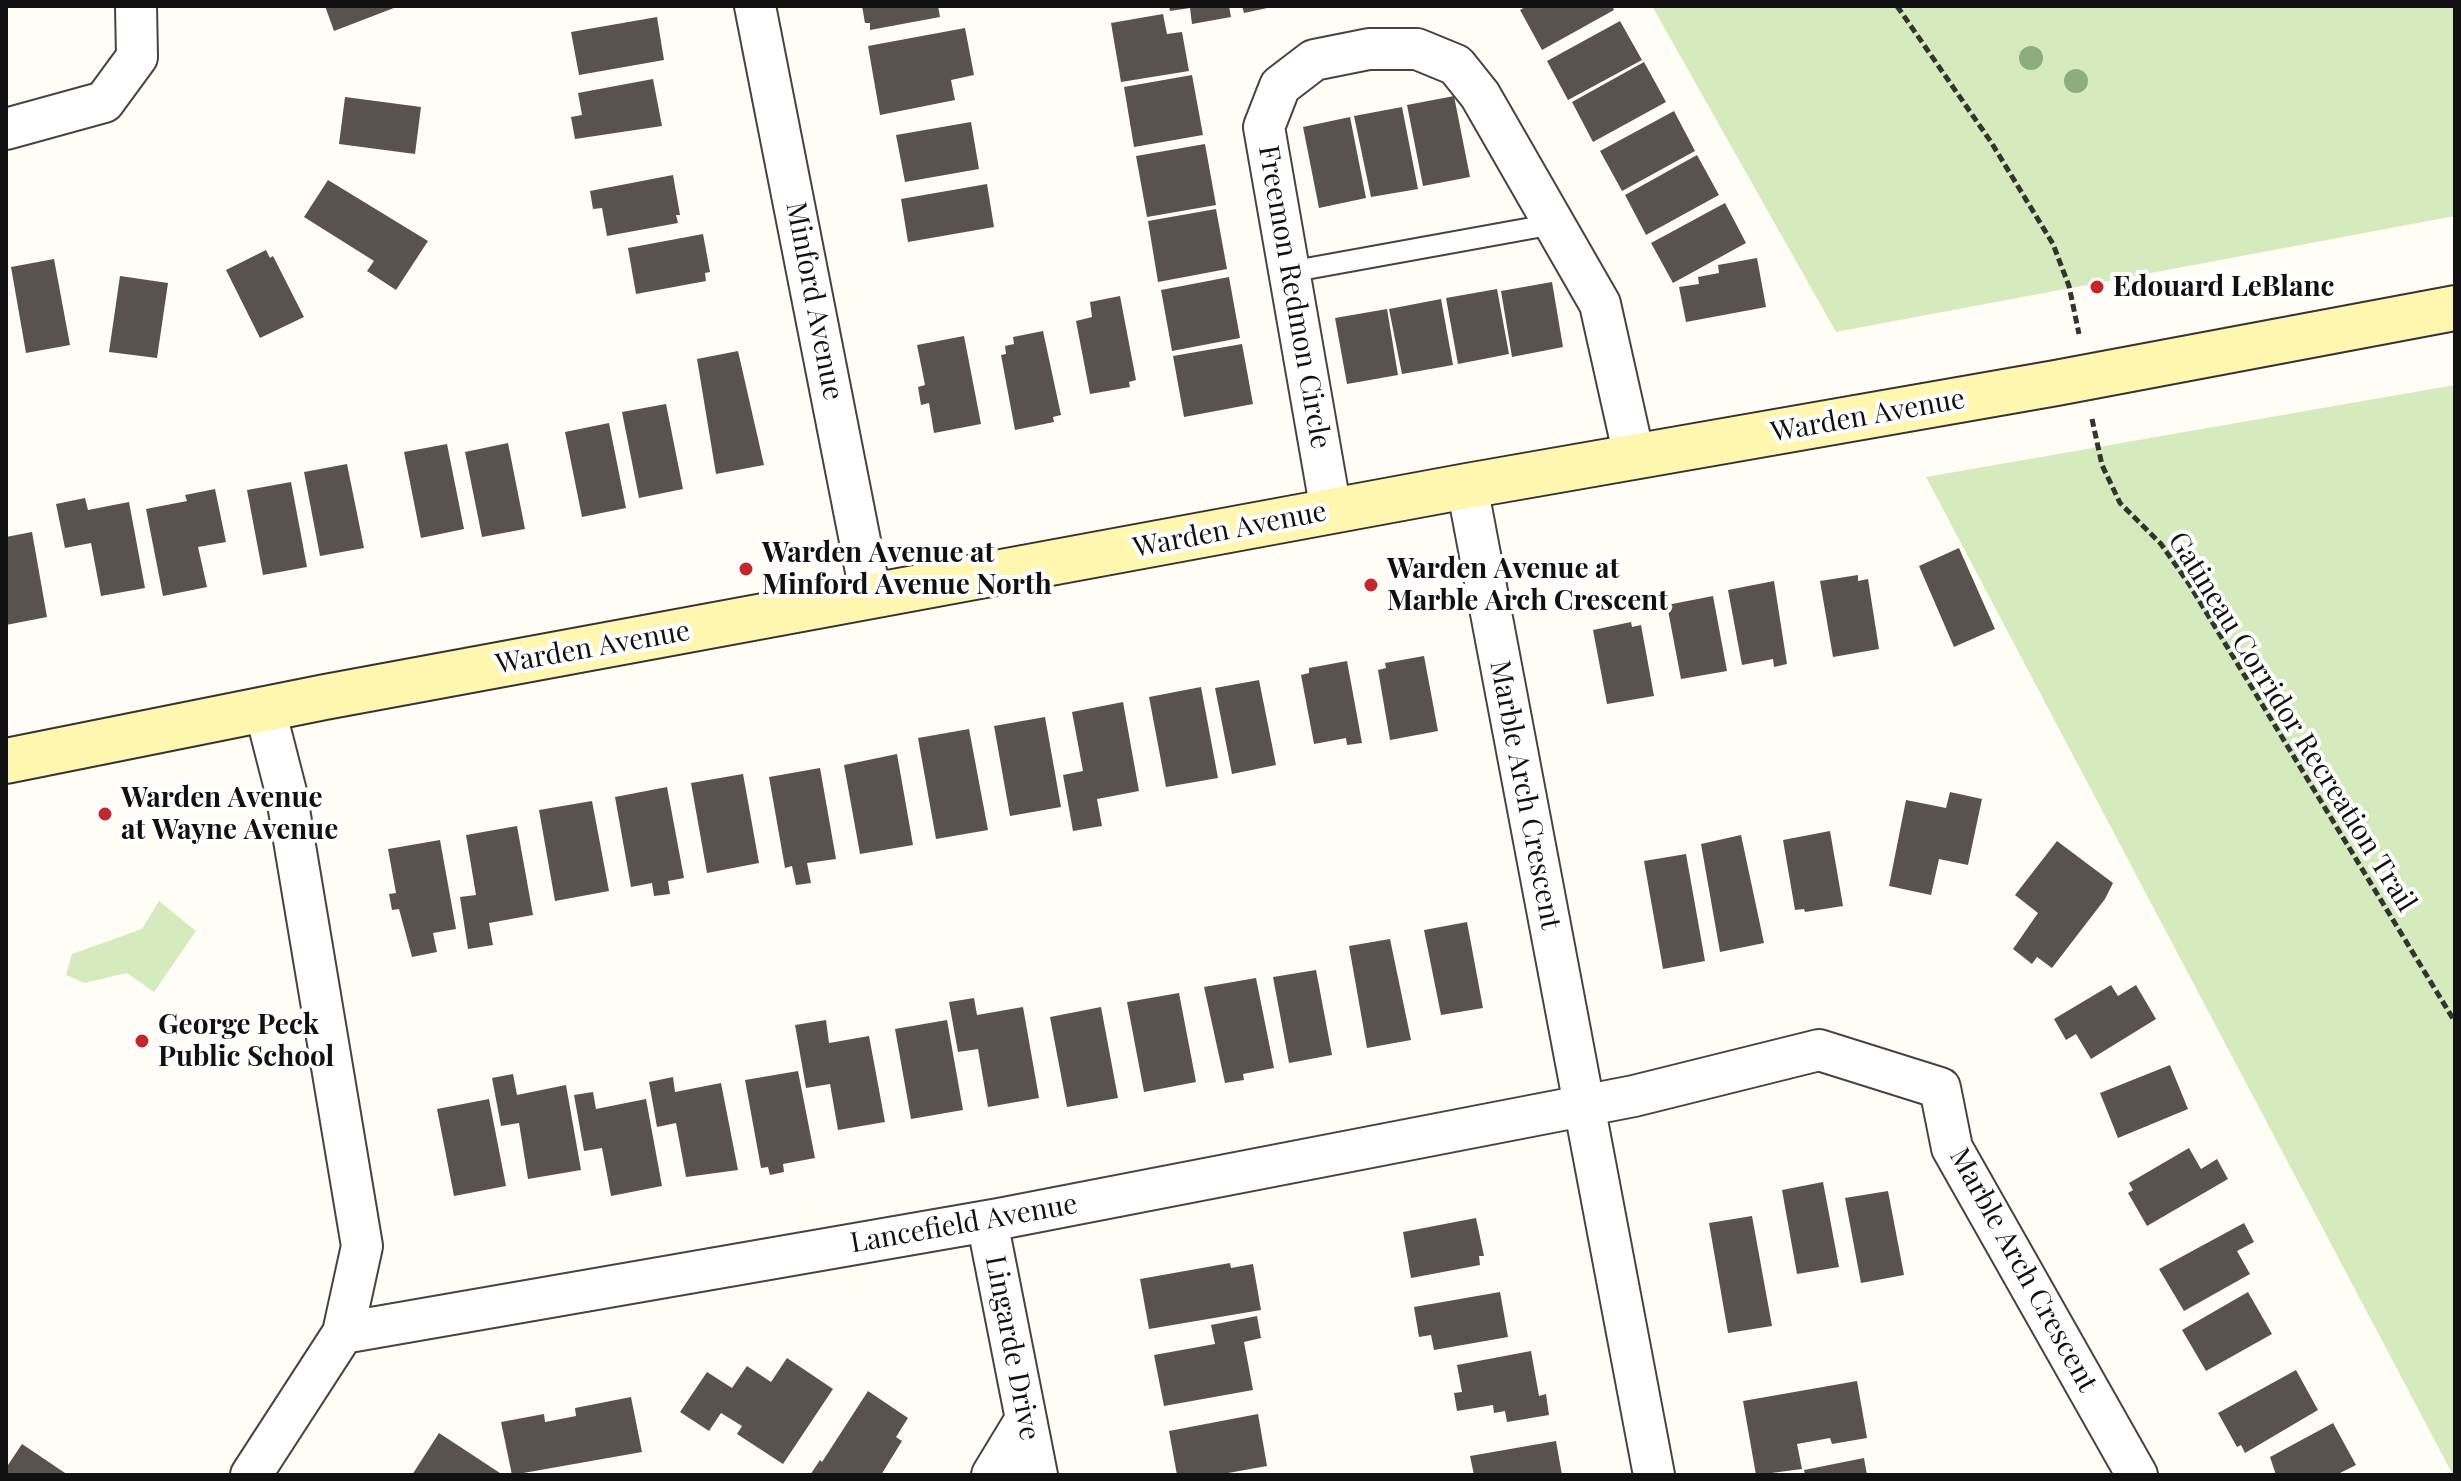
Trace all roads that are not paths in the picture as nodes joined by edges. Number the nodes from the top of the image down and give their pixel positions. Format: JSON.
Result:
{"nodes":[{"id":1,"x":136,"y":6,"type":"edge"},
{"id":2,"x":755,"y":6,"type":"edge"},
{"id":3,"x":6,"y":129,"type":"edge"},
{"id":4,"x":1554,"y":224,"type":"junction"},
{"id":5,"x":1289,"y":272,"type":"junction"},
{"id":6,"x":2455,"y":308,"type":"edge"},
{"id":7,"x":1634,"y":456,"type":"junction"},
{"id":8,"x":1467,"y":486,"type":"junction"},
{"id":9,"x":1331,"y":511,"type":"junction"},
{"id":10,"x":871,"y":597,"type":"junction"},
{"id":11,"x":265,"y":710,"type":"junction"},
{"id":12,"x":6,"y":761,"type":"edge"},
{"id":13,"x":1584,"y":1104,"type":"junction"},
{"id":14,"x":987,"y":1221,"type":"junction"},
{"id":15,"x":343,"y":1333,"type":"junction"},
{"id":16,"x":1026,"y":1419,"type":"junction"},
{"id":17,"x":251,"y":1475,"type":"edge"},
{"id":18,"x":992,"y":1475,"type":"edge"},
{"id":19,"x":1037,"y":1475,"type":"edge"},
{"id":20,"x":1654,"y":1475,"type":"edge"},
{"id":21,"x":2137,"y":1475,"type":"edge"}],
"edges":[{"from":1,"to":3,"type":"street"},
{"from":2,"to":10,"type":"street","name":"Minford Avenue"},
{"from":4,"to":5,"type":"lane"},
{"from":4,"to":5,"type":"street","name":"Freemon Redmon Circle"},
{"from":4,"to":7,"type":"street","name":"Freemon Redmon Circle"},
{"from":5,"to":9,"type":"street","name":"Freemon Redmon Circle"},
{"from":6,"to":7,"type":"main road","name":"Warden Avenue"},
{"from":7,"to":8,"type":"main road","name":"Warden Avenue"},
{"from":8,"to":9,"type":"main road","name":"Warden Avenue"},
{"from":8,"to":13,"type":"street","name":"Marble Arch Crescent"},
{"from":9,"to":10,"type":"main road","name":"Warden Avenue"},
{"from":10,"to":11,"type":"main road","name":"Warden Avenue"},
{"from":11,"to":12,"type":"main road","name":"Warden Avenue"},
{"from":11,"to":15,"type":"street"},
{"from":13,"to":14,"type":"street","name":"Lancefield Avenue"},
{"from":13,"to":20,"type":"street","name":"Marble Arch Crescent"},
{"from":13,"to":21,"type":"street","name":"Marble Arch Crescent"},
{"from":14,"to":15,"type":"street","name":"Lancefield Avenue"},
{"from":14,"to":16,"type":"street","name":"Lingarde Drive"},
{"from":15,"to":17,"type":"street"},
{"from":16,"to":18,"type":"street"},
{"from":16,"to":19,"type":"street","name":"Lingarde Drive"}]}
